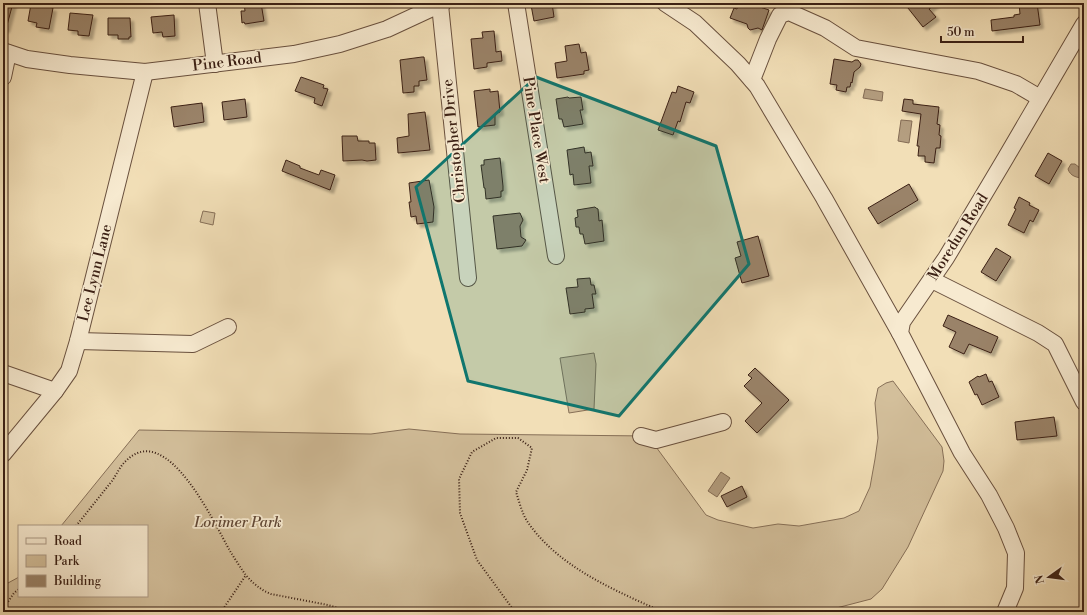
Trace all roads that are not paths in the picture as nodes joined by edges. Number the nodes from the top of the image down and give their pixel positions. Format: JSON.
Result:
{"nodes":[{"id":1,"x":207,"y":3,"type":"edge"},
{"id":2,"x":516,"y":3,"type":"edge"},
{"id":3,"x":664,"y":3,"type":"edge"},
{"id":4,"x":442,"y":4,"type":"edge"},
{"id":5,"x":1084,"y":24,"type":"edge"},
{"id":6,"x":6,"y":52,"type":"edge"},
{"id":7,"x":215,"y":64,"type":"junction"},
{"id":8,"x":145,"y":72,"type":"junction"},
{"id":9,"x":3,"y":77,"type":"edge"},
{"id":10,"x":752,"y":80,"type":"junction"},
{"id":11,"x":1040,"y":98,"type":"junction"},
{"id":12,"x":556,"y":256,"type":"dead end"},
{"id":13,"x":468,"y":278,"type":"dead end"},
{"id":14,"x":932,"y":280,"type":"junction"},
{"id":15,"x":228,"y":327,"type":"dead end"},
{"id":16,"x":900,"y":333,"type":"junction"},
{"id":17,"x":78,"y":341,"type":"junction"},
{"id":18,"x":3,"y":373,"type":"edge"},
{"id":19,"x":55,"y":391,"type":"junction"},
{"id":20,"x":1084,"y":402,"type":"edge"},
{"id":21,"x":723,"y":422,"type":"dead end"},
{"id":22,"x":641,"y":436,"type":"dead end"},
{"id":23,"x":3,"y":454,"type":"edge"},
{"id":24,"x":1005,"y":612,"type":"edge"}],
"edges":[{"from":1,"to":7,"type":"street"},
{"from":2,"to":12,"type":"street","name":"Pine Place West"},
{"from":3,"to":10,"type":"street"},
{"from":4,"to":7,"type":"street","name":"Pine Road"},
{"from":4,"to":13,"type":"street","name":"Christopher Drive"},
{"from":5,"to":11,"type":"street","name":"Moredun Road"},
{"from":6,"to":8,"type":"street","name":"Pine Road"},
{"from":6,"to":9,"type":"street"},
{"from":7,"to":8,"type":"street","name":"Pine Road"},
{"from":8,"to":17,"type":"street","name":"Lee Lynn Lane"},
{"from":10,"to":11,"type":"street"},
{"from":10,"to":16,"type":"street"},
{"from":11,"to":14,"type":"street","name":"Moredun Road"},
{"from":14,"to":16,"type":"street","name":"Moredun Road"},
{"from":14,"to":20,"type":"street"},
{"from":15,"to":17,"type":"street"},
{"from":16,"to":24,"type":"street"},
{"from":17,"to":19,"type":"street","name":"Lee Lynn Lane"},
{"from":18,"to":19,"type":"street"},
{"from":19,"to":23,"type":"street","name":"Lee Lynn Lane"},
{"from":21,"to":22,"type":"street"}]}
